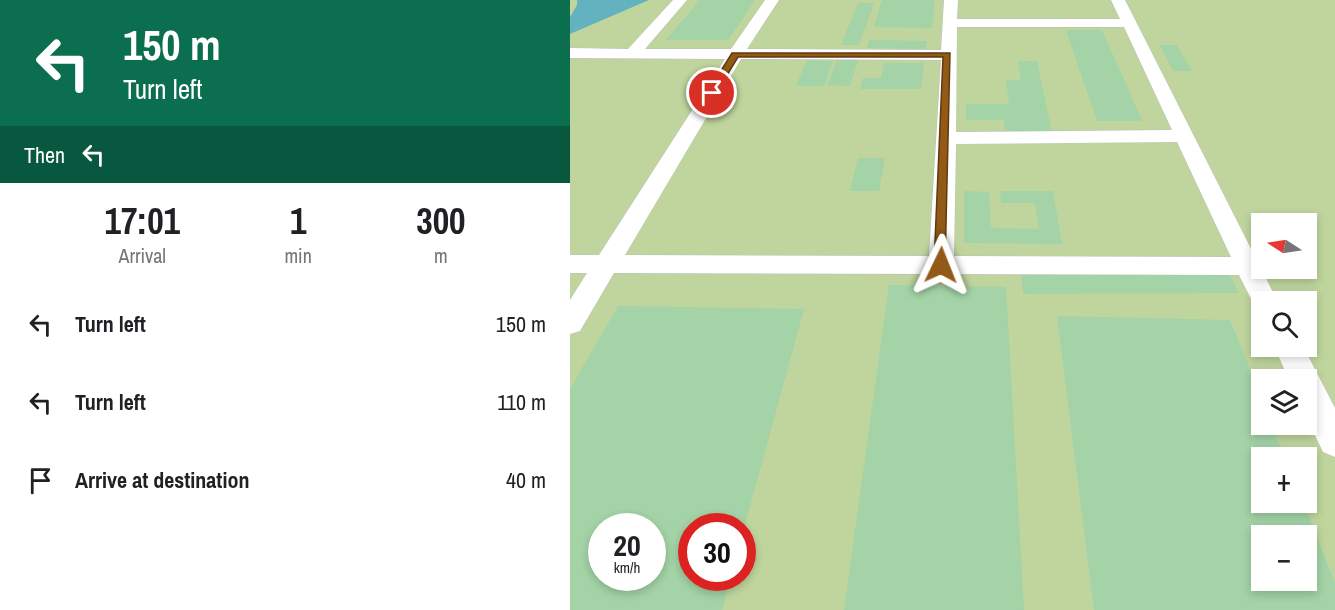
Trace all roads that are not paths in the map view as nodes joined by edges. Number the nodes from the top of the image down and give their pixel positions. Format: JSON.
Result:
{"nodes":[{"id":1,"x":680,"y":0,"type":"edge"},
{"id":2,"x":772,"y":0,"type":"edge"},
{"id":3,"x":951,"y":0,"type":"edge"},
{"id":4,"x":1118,"y":0,"type":"edge"},
{"id":5,"x":950,"y":23,"type":"junction"},
{"id":6,"x":1129,"y":23,"type":"junction"},
{"id":7,"x":570,"y":53,"type":"edge"},
{"id":8,"x":632,"y":55,"type":"junction"},
{"id":9,"x":735,"y":55,"type":"junction"},
{"id":10,"x":947,"y":55,"type":"junction"},
{"id":11,"x":1184,"y":136,"type":"junction"},
{"id":12,"x":945,"y":138,"type":"junction"},
{"id":13,"x":570,"y":264,"type":"edge"},
{"id":14,"x":606,"y":264,"type":"junction"},
{"id":15,"x":941,"y":265,"type":"junction"},
{"id":16,"x":1247,"y":266,"type":"junction"},
{"id":17,"x":1260,"y":291,"type":"edge"},
{"id":18,"x":570,"y":323,"type":"edge"},
{"id":19,"x":1317,"y":406,"type":"edge"},
{"id":20,"x":1335,"y":441,"type":"edge"}],
"edges":[{"from":1,"to":8,"type":"street"},
{"from":2,"to":9,"type":"street"},
{"from":3,"to":5,"type":"street"},
{"from":4,"to":6,"type":"street"},
{"from":5,"to":6,"type":"street"},
{"from":5,"to":10,"type":"street"},
{"from":6,"to":11,"type":"street"},
{"from":7,"to":8,"type":"street"},
{"from":8,"to":9,"type":"street"},
{"from":9,"to":10,"type":"street"},
{"from":9,"to":14,"type":"street"},
{"from":10,"to":12,"type":"street"},
{"from":11,"to":12,"type":"street"},
{"from":11,"to":16,"type":"street"},
{"from":12,"to":15,"type":"street"},
{"from":13,"to":14,"type":"street"},
{"from":14,"to":15,"type":"street"},
{"from":14,"to":18,"type":"street"},
{"from":15,"to":16,"type":"street"},
{"from":16,"to":17,"type":"street"},
{"from":19,"to":20,"type":"street"}]}
